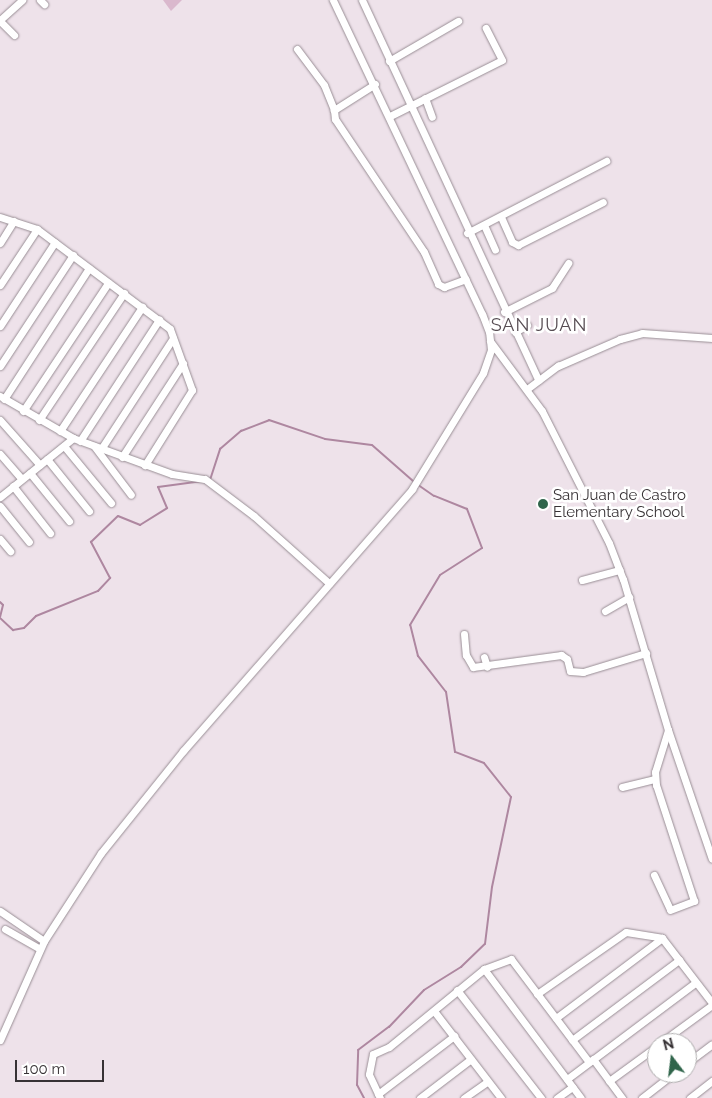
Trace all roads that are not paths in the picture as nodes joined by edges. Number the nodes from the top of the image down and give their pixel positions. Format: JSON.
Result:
{"nodes":[{"id":1,"x":22,"y":0,"type":"edge"},
{"id":2,"x":333,"y":0,"type":"edge"},
{"id":3,"x":362,"y":0,"type":"edge"},
{"id":4,"x":0,"y":20,"type":"edge"},
{"id":5,"x":458,"y":20,"type":"dead end"},
{"id":6,"x":486,"y":28,"type":"dead end"},
{"id":7,"x":14,"y":35,"type":"dead end"},
{"id":8,"x":296,"y":49,"type":"dead end"},
{"id":9,"x":389,"y":61,"type":"junction"},
{"id":10,"x":375,"y":84,"type":"junction"},
{"id":11,"x":425,"y":98,"type":"junction"},
{"id":12,"x":409,"y":106,"type":"junction"},
{"id":13,"x":334,"y":110,"type":"junction"},
{"id":14,"x":390,"y":116,"type":"junction"},
{"id":15,"x":432,"y":117,"type":"dead end"},
{"id":16,"x":606,"y":161,"type":"dead end"},
{"id":17,"x":603,"y":202,"type":"dead end"},
{"id":18,"x":501,"y":216,"type":"junction"},
{"id":19,"x":0,"y":217,"type":"edge"},
{"id":20,"x":14,"y":221,"type":"junction"},
{"id":21,"x":484,"y":225,"type":"junction"},
{"id":22,"x":37,"y":229,"type":"junction"},
{"id":23,"x":467,"y":233,"type":"junction"},
{"id":24,"x":55,"y":242,"type":"junction"},
{"id":25,"x":0,"y":243,"type":"edge"},
{"id":26,"x":494,"y":250,"type":"dead end"},
{"id":27,"x":73,"y":255,"type":"junction"},
{"id":28,"x":568,"y":263,"type":"dead end"},
{"id":29,"x":89,"y":268,"type":"junction"},
{"id":30,"x":466,"y":279,"type":"junction"},
{"id":31,"x":108,"y":283,"type":"junction"},
{"id":32,"x":0,"y":285,"type":"edge"},
{"id":33,"x":124,"y":293,"type":"junction"},
{"id":34,"x":142,"y":307,"type":"junction"},
{"id":35,"x":504,"y":312,"type":"junction"},
{"id":36,"x":159,"y":320,"type":"junction"},
{"id":37,"x":527,"y":325,"type":"dead end"},
{"id":38,"x":0,"y":326,"type":"edge"},
{"id":39,"x":515,"y":332,"type":"junction"},
{"id":40,"x":173,"y":338,"type":"junction"},
{"id":41,"x":712,"y":338,"type":"edge"},
{"id":42,"x":490,"y":341,"type":"junction"},
{"id":43,"x":183,"y":363,"type":"junction"},
{"id":44,"x":0,"y":366,"type":"edge"},
{"id":45,"x":538,"y":380,"type":"junction"},
{"id":46,"x":527,"y":389,"type":"junction"},
{"id":47,"x":2,"y":397,"type":"edge"},
{"id":48,"x":23,"y":411,"type":"junction"},
{"id":49,"x":0,"y":420,"type":"edge"},
{"id":50,"x":39,"y":420,"type":"junction"},
{"id":51,"x":60,"y":431,"type":"junction"},
{"id":52,"x":77,"y":439,"type":"junction"},
{"id":53,"x":64,"y":446,"type":"junction"},
{"id":54,"x":98,"y":448,"type":"junction"},
{"id":55,"x":0,"y":454,"type":"edge"},
{"id":56,"x":122,"y":457,"type":"junction"},
{"id":57,"x":47,"y":459,"type":"junction"},
{"id":58,"x":40,"y":465,"type":"junction"},
{"id":59,"x":145,"y":465,"type":"junction"},
{"id":60,"x":30,"y":473,"type":"junction"},
{"id":61,"x":22,"y":479,"type":"junction"},
{"id":62,"x":0,"y":486,"type":"edge"},
{"id":63,"x":13,"y":486,"type":"junction"},
{"id":64,"x":3,"y":495,"type":"edge"},
{"id":65,"x":131,"y":495,"type":"dead end"},
{"id":66,"x":111,"y":503,"type":"dead end"},
{"id":67,"x":0,"y":506,"type":"edge"},
{"id":68,"x":89,"y":511,"type":"dead end"},
{"id":69,"x":69,"y":521,"type":"dead end"},
{"id":70,"x":50,"y":533,"type":"dead end"},
{"id":71,"x":0,"y":539,"type":"edge"},
{"id":72,"x":29,"y":542,"type":"dead end"},
{"id":73,"x":10,"y":551,"type":"dead end"},
{"id":74,"x":620,"y":570,"type":"junction"},
{"id":75,"x":582,"y":580,"type":"dead end"},
{"id":76,"x":329,"y":584,"type":"junction"},
{"id":77,"x":629,"y":597,"type":"junction"},
{"id":78,"x":605,"y":611,"type":"dead end"},
{"id":79,"x":464,"y":634,"type":"dead end"},
{"id":80,"x":646,"y":653,"type":"junction"},
{"id":81,"x":484,"y":657,"type":"dead end"},
{"id":82,"x":487,"y":667,"type":"junction"},
{"id":83,"x":668,"y":730,"type":"junction"},
{"id":84,"x":655,"y":779,"type":"junction"},
{"id":85,"x":622,"y":787,"type":"dead end"},
{"id":86,"x":712,"y":859,"type":"edge"},
{"id":87,"x":654,"y":874,"type":"dead end"},
{"id":88,"x":0,"y":911,"type":"edge"},
{"id":89,"x":5,"y":929,"type":"dead end"},
{"id":90,"x":662,"y":938,"type":"junction"},
{"id":91,"x":44,"y":941,"type":"junction"},
{"id":92,"x":40,"y":949,"type":"junction"},
{"id":93,"x":678,"y":960,"type":"junction"},
{"id":94,"x":484,"y":969,"type":"junction"},
{"id":95,"x":696,"y":982,"type":"junction"},
{"id":96,"x":457,"y":990,"type":"junction"},
{"id":97,"x":537,"y":994,"type":"junction"},
{"id":98,"x":712,"y":1004,"type":"edge"},
{"id":99,"x":434,"y":1011,"type":"junction"},
{"id":100,"x":556,"y":1018,"type":"junction"},
{"id":101,"x":673,"y":1033,"type":"edge"},
{"id":102,"x":454,"y":1036,"type":"junction"},
{"id":103,"x":0,"y":1040,"type":"edge"},
{"id":104,"x":572,"y":1040,"type":"junction"},
{"id":105,"x":712,"y":1044,"type":"edge"},
{"id":106,"x":647,"y":1053,"type":"edge"},
{"id":107,"x":697,"y":1055,"type":"edge"},
{"id":108,"x":471,"y":1059,"type":"junction"},
{"id":109,"x":591,"y":1061,"type":"junction"},
{"id":110,"x":567,"y":1079,"type":"junction"},
{"id":111,"x":488,"y":1081,"type":"junction"},
{"id":112,"x":609,"y":1081,"type":"junction"},
{"id":113,"x":712,"y":1081,"type":"edge"},
{"id":114,"x":661,"y":1083,"type":"edge"},
{"id":115,"x":572,"y":1086,"type":"junction"},
{"id":116,"x":379,"y":1096,"type":"edge"},
{"id":117,"x":420,"y":1098,"type":"edge"},
{"id":118,"x":464,"y":1098,"type":"edge"},
{"id":119,"x":501,"y":1098,"type":"edge"},
{"id":120,"x":541,"y":1098,"type":"edge"},
{"id":121,"x":557,"y":1098,"type":"edge"},
{"id":122,"x":581,"y":1098,"type":"edge"},
{"id":123,"x":622,"y":1098,"type":"edge"},
{"id":124,"x":642,"y":1098,"type":"edge"},
{"id":125,"x":690,"y":1098,"type":"edge"}],
"edges":[{"from":1,"to":4,"type":"street"},
{"from":2,"to":10,"type":"street"},
{"from":3,"to":9,"type":"street"},
{"from":4,"to":7,"type":"street"},
{"from":5,"to":9,"type":"street"},
{"from":6,"to":11,"type":"street"},
{"from":8,"to":13,"type":"street"},
{"from":9,"to":12,"type":"street"},
{"from":10,"to":13,"type":"street"},
{"from":10,"to":14,"type":"street"},
{"from":11,"to":12,"type":"street"},
{"from":11,"to":15,"type":"street"},
{"from":12,"to":14,"type":"street"},
{"from":12,"to":23,"type":"street"},
{"from":13,"to":30,"type":"street"},
{"from":14,"to":30,"type":"street"},
{"from":16,"to":18,"type":"street"},
{"from":17,"to":18,"type":"street"},
{"from":18,"to":21,"type":"street"},
{"from":19,"to":20,"type":"street"},
{"from":20,"to":22,"type":"street"},
{"from":20,"to":25,"type":"street"},
{"from":21,"to":23,"type":"street"},
{"from":21,"to":26,"type":"street"},
{"from":22,"to":24,"type":"street"},
{"from":22,"to":32,"type":"street"},
{"from":23,"to":35,"type":"street"},
{"from":24,"to":27,"type":"street"},
{"from":24,"to":38,"type":"street"},
{"from":27,"to":29,"type":"street"},
{"from":27,"to":44,"type":"street"},
{"from":28,"to":35,"type":"street"},
{"from":29,"to":31,"type":"street"},
{"from":29,"to":47,"type":"street"},
{"from":30,"to":42,"type":"street"},
{"from":31,"to":33,"type":"street"},
{"from":31,"to":48,"type":"street"},
{"from":33,"to":34,"type":"street"},
{"from":33,"to":50,"type":"street"},
{"from":34,"to":36,"type":"street"},
{"from":34,"to":51,"type":"street"},
{"from":35,"to":39,"type":"street"},
{"from":36,"to":40,"type":"street"},
{"from":36,"to":52,"type":"street"},
{"from":37,"to":39,"type":"street"},
{"from":39,"to":45,"type":"street"},
{"from":40,"to":43,"type":"street"},
{"from":40,"to":54,"type":"street"},
{"from":41,"to":45,"type":"street"},
{"from":42,"to":46,"type":"street"},
{"from":42,"to":76,"type":"street"},
{"from":43,"to":56,"type":"street"},
{"from":43,"to":59,"type":"street"},
{"from":45,"to":46,"type":"street"},
{"from":46,"to":74,"type":"street"},
{"from":47,"to":48,"type":"street"},
{"from":48,"to":50,"type":"street"},
{"from":49,"to":58,"type":"street"},
{"from":50,"to":51,"type":"street"},
{"from":51,"to":52,"type":"street"},
{"from":52,"to":53,"type":"street"},
{"from":52,"to":54,"type":"street"},
{"from":53,"to":57,"type":"street"},
{"from":53,"to":66,"type":"street"},
{"from":54,"to":56,"type":"street"},
{"from":54,"to":65,"type":"street"},
{"from":55,"to":61,"type":"street"},
{"from":56,"to":59,"type":"street"},
{"from":57,"to":58,"type":"street"},
{"from":57,"to":68,"type":"street"},
{"from":58,"to":60,"type":"street"},
{"from":59,"to":76,"type":"street"},
{"from":60,"to":61,"type":"street"},
{"from":60,"to":69,"type":"street"},
{"from":61,"to":63,"type":"street"},
{"from":62,"to":64,"type":"street"},
{"from":63,"to":64,"type":"street"},
{"from":63,"to":70,"type":"street"},
{"from":67,"to":72,"type":"street"},
{"from":71,"to":73,"type":"street"},
{"from":74,"to":75,"type":"street"},
{"from":74,"to":77,"type":"street"},
{"from":76,"to":91,"type":"street"},
{"from":77,"to":78,"type":"street"},
{"from":77,"to":80,"type":"street"},
{"from":79,"to":82,"type":"street"},
{"from":80,"to":82,"type":"street"},
{"from":80,"to":83,"type":"street"},
{"from":81,"to":82,"type":"street"},
{"from":83,"to":84,"type":"street"},
{"from":83,"to":86,"type":"street"},
{"from":84,"to":85,"type":"street"},
{"from":84,"to":87,"type":"street"},
{"from":88,"to":91,"type":"street"},
{"from":89,"to":92,"type":"street"},
{"from":90,"to":93,"type":"street"},
{"from":90,"to":97,"type":"street"},
{"from":90,"to":100,"type":"street"},
{"from":91,"to":92,"type":"street"},
{"from":92,"to":103,"type":"street"},
{"from":93,"to":95,"type":"street"},
{"from":93,"to":104,"type":"street"},
{"from":94,"to":96,"type":"street"},
{"from":94,"to":97,"type":"street"},
{"from":94,"to":110,"type":"street"},
{"from":95,"to":98,"type":"street"},
{"from":95,"to":109,"type":"street"},
{"from":96,"to":99,"type":"street"},
{"from":96,"to":120,"type":"street"},
{"from":97,"to":100,"type":"street"},
{"from":98,"to":101,"type":"street"},
{"from":99,"to":102,"type":"street"},
{"from":99,"to":116,"type":"street"},
{"from":100,"to":104,"type":"street"},
{"from":102,"to":108,"type":"street"},
{"from":102,"to":116,"type":"street"},
{"from":104,"to":109,"type":"street"},
{"from":105,"to":107,"type":"street"},
{"from":106,"to":112,"type":"street"},
{"from":108,"to":111,"type":"street"},
{"from":108,"to":117,"type":"street"},
{"from":109,"to":110,"type":"street"},
{"from":109,"to":112,"type":"street"},
{"from":110,"to":115,"type":"street"},
{"from":111,"to":118,"type":"street"},
{"from":111,"to":119,"type":"street"},
{"from":112,"to":123,"type":"street"},
{"from":113,"to":125,"type":"street"},
{"from":114,"to":124,"type":"street"},
{"from":115,"to":121,"type":"street"},
{"from":115,"to":122,"type":"street"}]}
